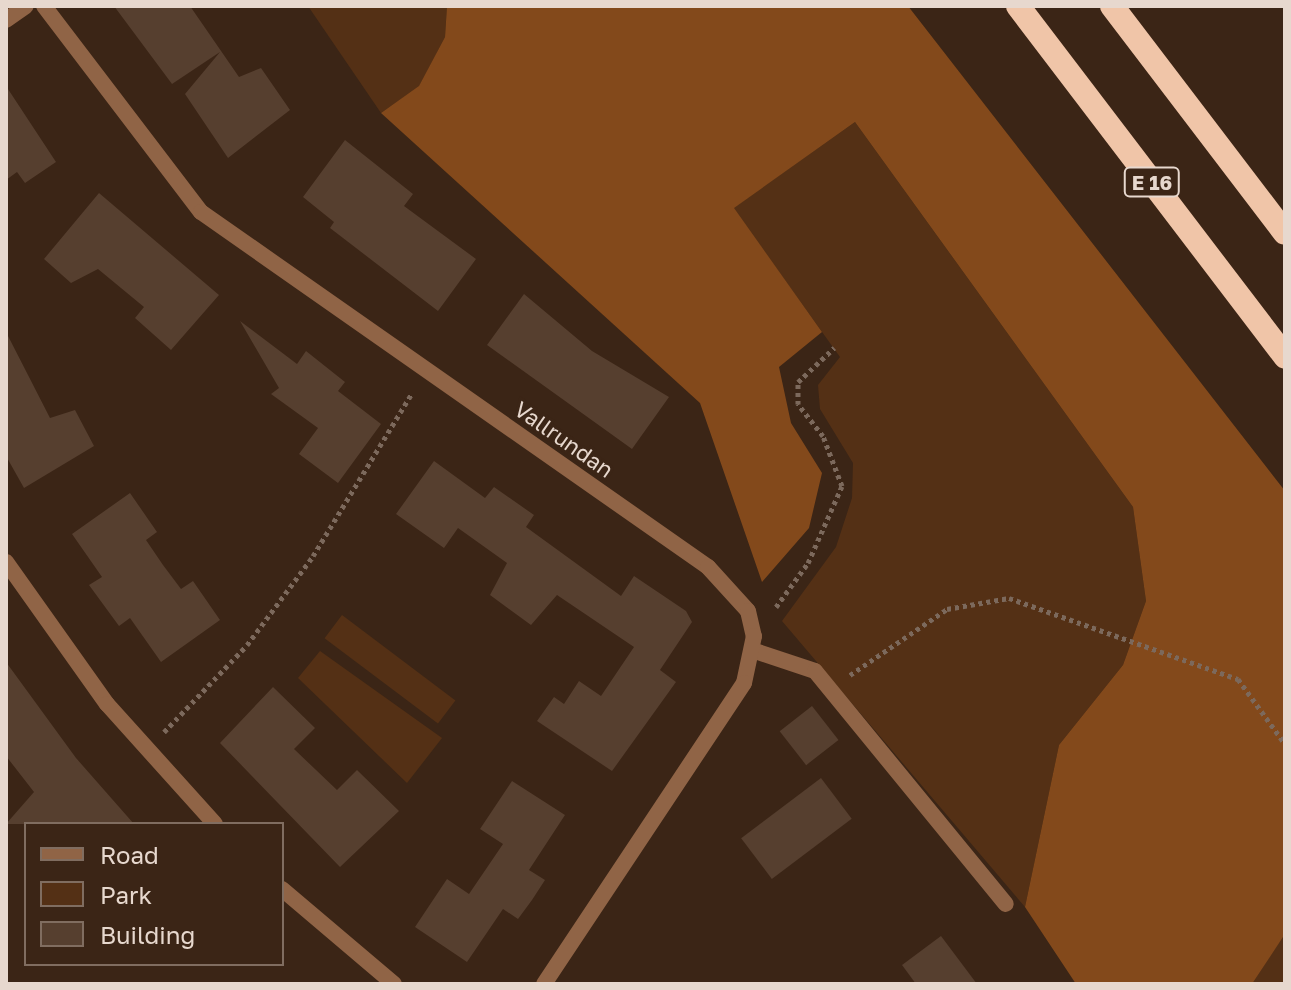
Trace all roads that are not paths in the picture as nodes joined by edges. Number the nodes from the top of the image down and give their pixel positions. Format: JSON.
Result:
{"nodes":[{"id":1,"x":26,"y":6,"type":"edge"},
{"id":2,"x":44,"y":6,"type":"edge"},
{"id":3,"x":1018,"y":6,"type":"edge"},
{"id":4,"x":1112,"y":6,"type":"edge"},
{"id":5,"x":6,"y":20,"type":"edge"},
{"id":6,"x":1285,"y":233,"type":"edge"},
{"id":7,"x":1285,"y":357,"type":"edge"},
{"id":8,"x":6,"y":562,"type":"edge"},
{"id":9,"x":753,"y":643,"type":"junction"},
{"id":10,"x":213,"y":822,"type":"edge"},
{"id":11,"x":284,"y":891,"type":"edge"},
{"id":12,"x":1006,"y":904,"type":"dead end"},
{"id":13,"x":394,"y":984,"type":"edge"},
{"id":14,"x":544,"y":984,"type":"edge"}],
"edges":[{"from":1,"to":5,"type":"street"},
{"from":2,"to":9,"type":"street","name":"Vallrundan"},
{"from":3,"to":7,"type":"highway","number":"E 16"},
{"from":4,"to":6,"type":"highway"},
{"from":8,"to":10,"type":"street"},
{"from":9,"to":12,"type":"street"},
{"from":9,"to":14,"type":"street"},
{"from":11,"to":13,"type":"street"}]}
